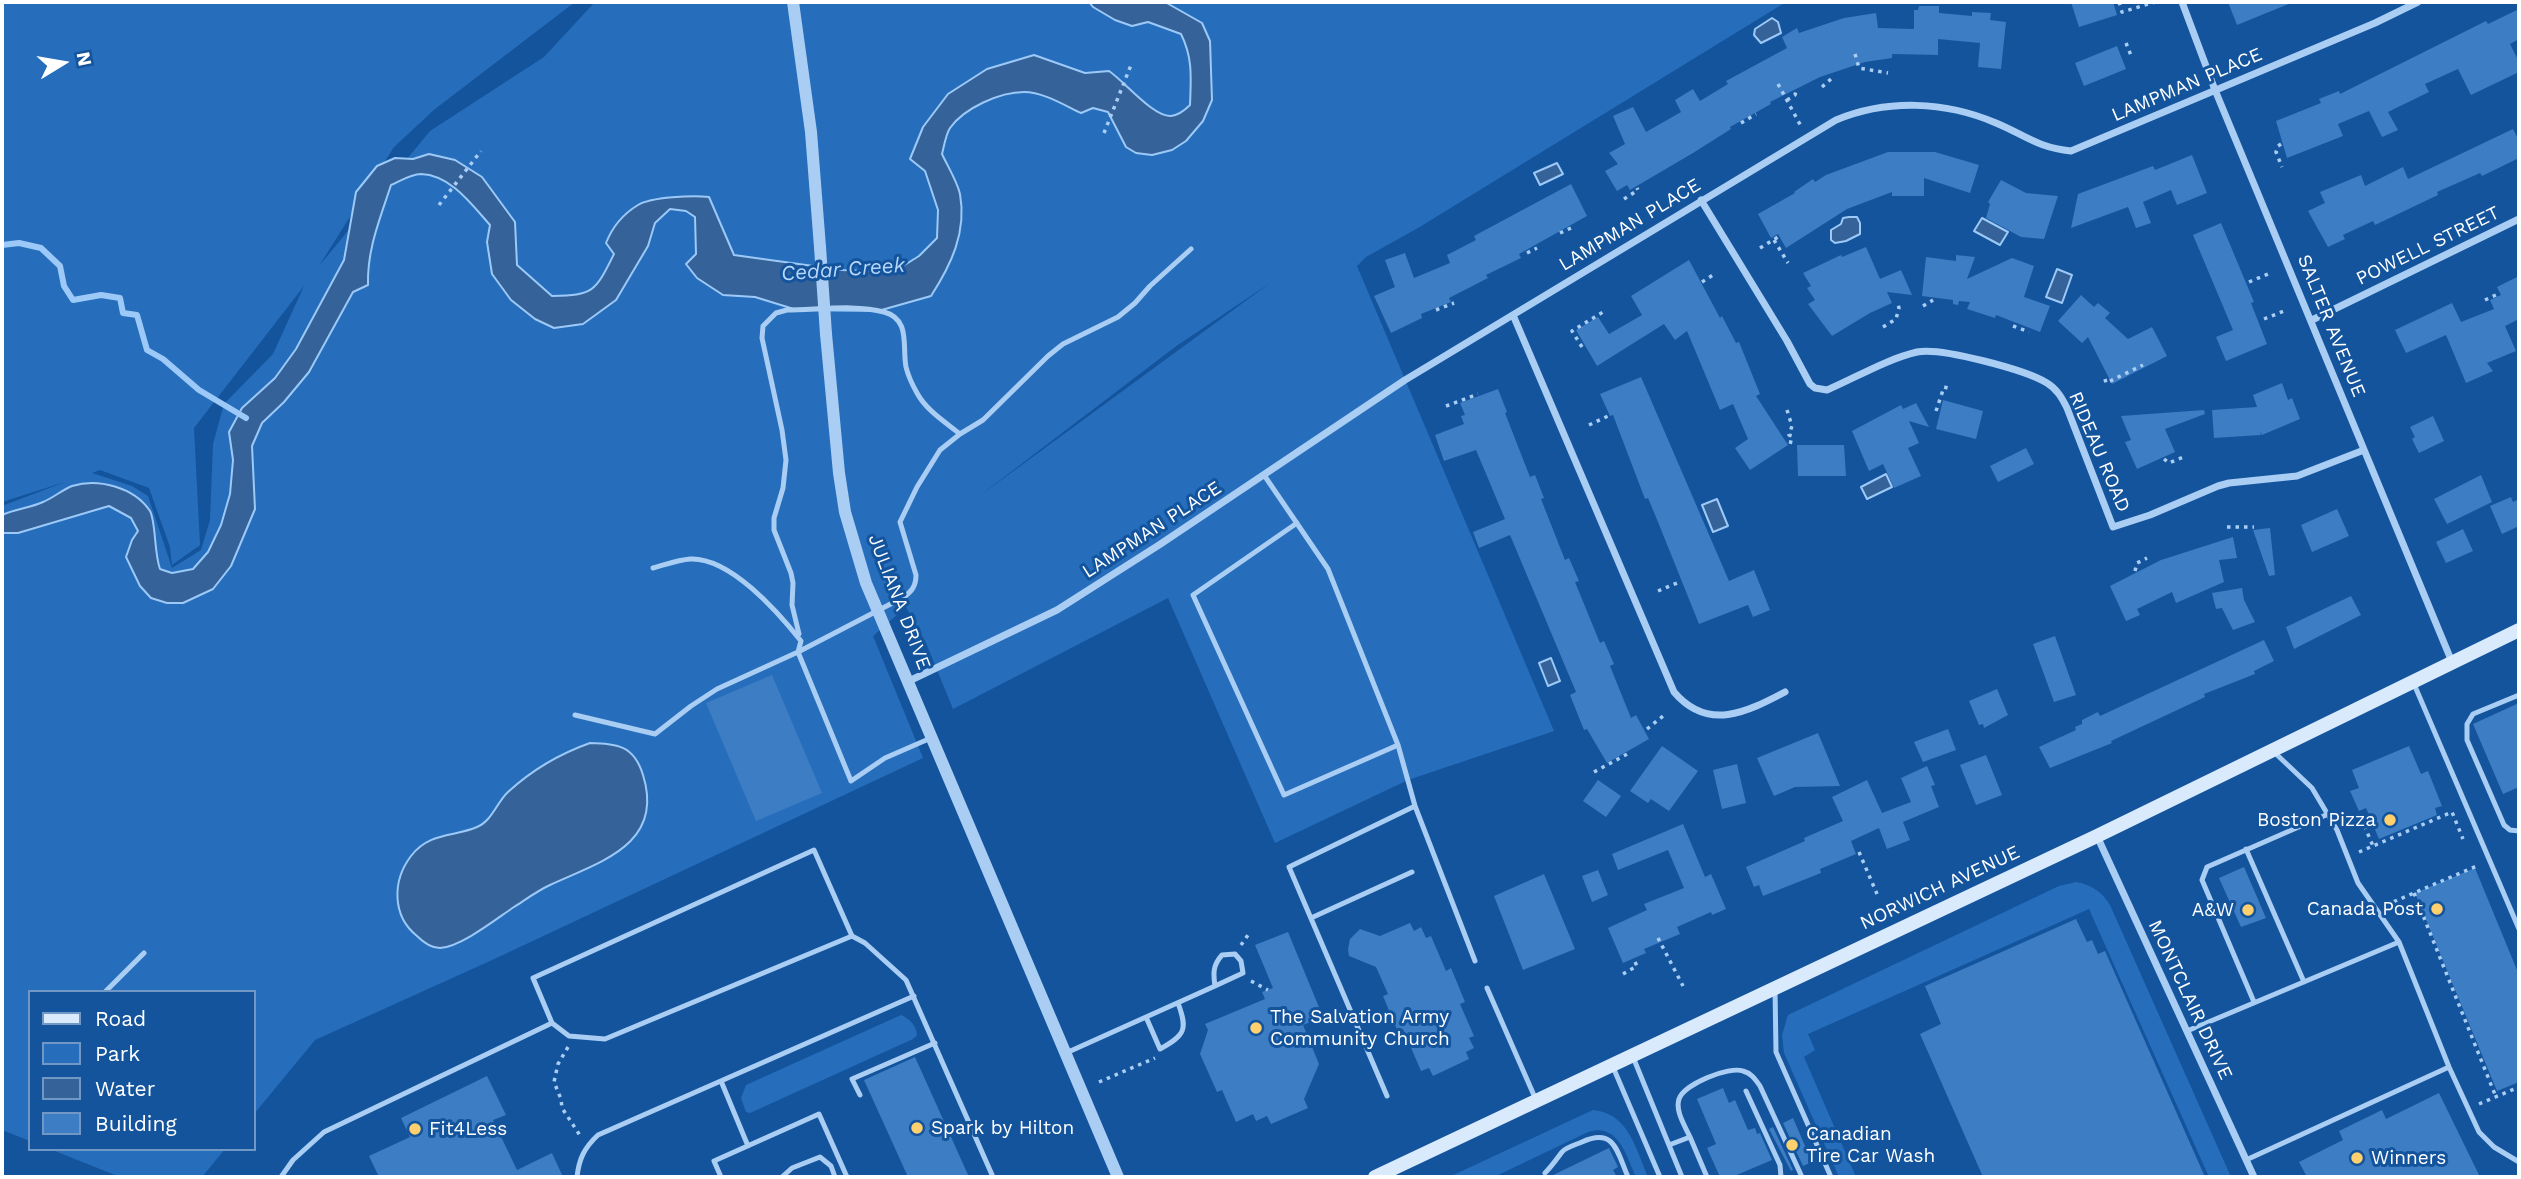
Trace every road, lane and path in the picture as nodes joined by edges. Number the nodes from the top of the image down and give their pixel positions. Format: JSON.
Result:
{"nodes":[{"id":1,"x":783,"y":2,"type":"edge"},
{"id":2,"x":793,"y":2,"type":"edge"},
{"id":3,"x":2119,"y":2,"type":"edge"},
{"id":4,"x":2155,"y":2,"type":"edge"},
{"id":5,"x":2182,"y":2,"type":"edge"},
{"id":6,"x":2418,"y":2,"type":"edge"},
{"id":7,"x":2126,"y":43,"type":"dead end"},
{"id":8,"x":1855,"y":54,"type":"dead end"},
{"id":9,"x":802,"y":57,"type":"junction"},
{"id":10,"x":2132,"y":58,"type":"dead end"},
{"id":11,"x":1131,"y":65,"type":"dead end"},
{"id":12,"x":1888,"y":73,"type":"dead end"},
{"id":13,"x":1832,"y":76,"type":"dead end"},
{"id":14,"x":1778,"y":84,"type":"dead end"},
{"id":15,"x":1822,"y":87,"type":"dead end"},
{"id":16,"x":2215,"y":90,"type":"junction"},
{"id":17,"x":1796,"y":91,"type":"dead end"},
{"id":18,"x":1787,"y":100,"type":"junction"},
{"id":19,"x":1756,"y":114,"type":"dead end"},
{"id":20,"x":1741,"y":123,"type":"dead end"},
{"id":21,"x":1104,"y":133,"type":"dead end"},
{"id":22,"x":1807,"y":136,"type":"junction"},
{"id":23,"x":2281,"y":144,"type":"dead end"},
{"id":24,"x":481,"y":151,"type":"dead end"},
{"id":25,"x":2282,"y":167,"type":"dead end"},
{"id":26,"x":1637,"y":188,"type":"dead end"},
{"id":27,"x":1624,"y":199,"type":"dead end"},
{"id":28,"x":1702,"y":200,"type":"junction"},
{"id":29,"x":439,"y":205,"type":"dead end"},
{"id":30,"x":2519,"y":219,"type":"edge"},
{"id":31,"x":1571,"y":228,"type":"dead end"},
{"id":32,"x":1560,"y":233,"type":"dead end"},
{"id":33,"x":1537,"y":248,"type":"dead end"},
{"id":34,"x":1760,"y":248,"type":"dead end"},
{"id":35,"x":1191,"y":249,"type":"dead end"},
{"id":36,"x":1527,"y":253,"type":"dead end"},
{"id":37,"x":1787,"y":263,"type":"dead end"},
{"id":38,"x":1716,"y":273,"type":"dead end"},
{"id":39,"x":2268,"y":274,"type":"dead end"},
{"id":40,"x":1702,"y":282,"type":"dead end"},
{"id":41,"x":2249,"y":282,"type":"dead end"},
{"id":42,"x":2498,"y":294,"type":"dead end"},
{"id":43,"x":2485,"y":299,"type":"dead end"},
{"id":44,"x":1933,"y":300,"type":"dead end"},
{"id":45,"x":1897,"y":301,"type":"dead end"},
{"id":46,"x":1454,"y":303,"type":"dead end"},
{"id":47,"x":1923,"y":306,"type":"dead end"},
{"id":48,"x":1436,"y":310,"type":"dead end"},
{"id":49,"x":2284,"y":311,"type":"dead end"},
{"id":50,"x":1603,"y":312,"type":"dead end"},
{"id":51,"x":1513,"y":315,"type":"junction"},
{"id":52,"x":2264,"y":319,"type":"dead end"},
{"id":53,"x":2312,"y":320,"type":"junction"},
{"id":54,"x":2013,"y":326,"type":"dead end"},
{"id":55,"x":1883,"y":327,"type":"dead end"},
{"id":56,"x":2029,"y":332,"type":"dead end"},
{"id":57,"x":1581,"y":347,"type":"dead end"},
{"id":58,"x":2143,"y":365,"type":"dead end"},
{"id":59,"x":2105,"y":379,"type":"dead end"},
{"id":60,"x":1951,"y":389,"type":"dead end"},
{"id":61,"x":1478,"y":394,"type":"dead end"},
{"id":62,"x":1446,"y":406,"type":"dead end"},
{"id":63,"x":1787,"y":410,"type":"dead end"},
{"id":64,"x":1936,"y":411,"type":"dead end"},
{"id":65,"x":1608,"y":416,"type":"dead end"},
{"id":66,"x":1589,"y":425,"type":"dead end"},
{"id":67,"x":960,"y":433,"type":"junction"},
{"id":68,"x":1790,"y":445,"type":"dead end"},
{"id":69,"x":2364,"y":450,"type":"junction"},
{"id":70,"x":2186,"y":456,"type":"dead end"},
{"id":71,"x":2164,"y":459,"type":"dead end"},
{"id":72,"x":1264,"y":475,"type":"junction"},
{"id":73,"x":1297,"y":523,"type":"junction"},
{"id":74,"x":2227,"y":527,"type":"dead end"},
{"id":75,"x":2254,"y":527,"type":"dead end"},
{"id":76,"x":2147,"y":558,"type":"dead end"},
{"id":77,"x":653,"y":568,"type":"dead end"},
{"id":78,"x":2135,"y":570,"type":"dead end"},
{"id":79,"x":1677,"y":583,"type":"dead end"},
{"id":80,"x":1658,"y":591,"type":"dead end"},
{"id":81,"x":877,"y":611,"type":"junction"},
{"id":82,"x":2519,"y":630,"type":"edge"},
{"id":83,"x":801,"y":641,"type":"junction"},
{"id":84,"x":798,"y":652,"type":"junction"},
{"id":85,"x":2452,"y":662,"type":"junction"},
{"id":86,"x":909,"y":681,"type":"junction"},
{"id":87,"x":2413,"y":681,"type":"junction"},
{"id":88,"x":1786,"y":692,"type":"dead end"},
{"id":89,"x":2519,"y":695,"type":"edge"},
{"id":90,"x":575,"y":715,"type":"dead end"},
{"id":91,"x":1662,"y":716,"type":"dead end"},
{"id":92,"x":1647,"y":729,"type":"dead end"},
{"id":93,"x":933,"y":737,"type":"junction"},
{"id":94,"x":1398,"y":745,"type":"junction"},
{"id":95,"x":2272,"y":750,"type":"junction"},
{"id":96,"x":1631,"y":752,"type":"dead end"},
{"id":97,"x":1594,"y":772,"type":"dead end"},
{"id":98,"x":1415,"y":806,"type":"junction"},
{"id":99,"x":2326,"y":815,"type":"junction"},
{"id":100,"x":2361,"y":818,"type":"dead end"},
{"id":101,"x":2519,"y":831,"type":"edge"},
{"id":102,"x":2097,"y":836,"type":"junction"},
{"id":103,"x":2463,"y":839,"type":"dead end"},
{"id":104,"x":2373,"y":846,"type":"junction"},
{"id":105,"x":2246,"y":849,"type":"junction"},
{"id":106,"x":1859,"y":852,"type":"dead end"},
{"id":107,"x":2347,"y":857,"type":"junction"},
{"id":108,"x":2490,"y":860,"type":"junction"},
{"id":109,"x":1412,"y":872,"type":"dead end"},
{"id":110,"x":2414,"y":893,"type":"junction"},
{"id":111,"x":1877,"y":894,"type":"dead end"},
{"id":112,"x":2378,"y":908,"type":"junction"},
{"id":113,"x":1311,"y":918,"type":"junction"},
{"id":114,"x":2519,"y":929,"type":"edge"},
{"id":115,"x":852,"y":936,"type":"junction"},
{"id":116,"x":1658,"y":938,"type":"dead end"},
{"id":117,"x":2399,"y":942,"type":"junction"},
{"id":118,"x":144,"y":953,"type":"dead end"},
{"id":119,"x":1634,"y":960,"type":"dead end"},
{"id":120,"x":1475,"y":961,"type":"dead end"},
{"id":121,"x":1623,"y":974,"type":"dead end"},
{"id":122,"x":2304,"y":982,"type":"junction"},
{"id":123,"x":1215,"y":986,"type":"junction"},
{"id":124,"x":1683,"y":986,"type":"dead end"},
{"id":125,"x":1775,"y":987,"type":"junction"},
{"id":126,"x":1487,"y":988,"type":"dead end"},
{"id":127,"x":107,"y":990,"type":"edge"},
{"id":128,"x":914,"y":996,"type":"junction"},
{"id":129,"x":2254,"y":1002,"type":"junction"},
{"id":130,"x":1178,"y":1003,"type":"junction"},
{"id":131,"x":1146,"y":1017,"type":"junction"},
{"id":132,"x":552,"y":1023,"type":"junction"},
{"id":133,"x":2187,"y":1031,"type":"junction"},
{"id":134,"x":575,"y":1036,"type":"junction"},
{"id":135,"x":934,"y":1043,"type":"junction"},
{"id":136,"x":1066,"y":1053,"type":"junction"},
{"id":137,"x":1632,"y":1054,"type":"junction"},
{"id":138,"x":1612,"y":1064,"type":"junction"},
{"id":139,"x":2449,"y":1067,"type":"junction"},
{"id":140,"x":721,"y":1081,"type":"junction"},
{"id":141,"x":2519,"y":1087,"type":"edge"},
{"id":142,"x":1746,"y":1091,"type":"dead end"},
{"id":143,"x":860,"y":1095,"type":"dead end"},
{"id":144,"x":1387,"y":1096,"type":"dead end"},
{"id":145,"x":2496,"y":1097,"type":"junction"},
{"id":146,"x":1536,"y":1100,"type":"junction"},
{"id":147,"x":2467,"y":1109,"type":"junction"},
{"id":148,"x":1690,"y":1137,"type":"junction"},
{"id":149,"x":1669,"y":1145,"type":"junction"},
{"id":150,"x":586,"y":1146,"type":"junction"},
{"id":151,"x":748,"y":1146,"type":"junction"},
{"id":152,"x":2246,"y":1160,"type":"junction"},
{"id":153,"x":2519,"y":1163,"type":"edge"},
{"id":154,"x":1545,"y":1173,"type":"dead end"},
{"id":155,"x":281,"y":1177,"type":"edge"},
{"id":156,"x":577,"y":1177,"type":"edge"},
{"id":157,"x":721,"y":1177,"type":"edge"},
{"id":158,"x":782,"y":1177,"type":"edge"},
{"id":159,"x":835,"y":1177,"type":"edge"},
{"id":160,"x":846,"y":1177,"type":"edge"},
{"id":161,"x":993,"y":1177,"type":"edge"},
{"id":162,"x":1118,"y":1177,"type":"edge"},
{"id":163,"x":1375,"y":1177,"type":"edge"},
{"id":164,"x":1628,"y":1177,"type":"edge"},
{"id":165,"x":1660,"y":1177,"type":"edge"},
{"id":166,"x":1682,"y":1177,"type":"edge"},
{"id":167,"x":1707,"y":1177,"type":"edge"},
{"id":168,"x":1781,"y":1177,"type":"edge"},
{"id":169,"x":1802,"y":1177,"type":"edge"},
{"id":170,"x":1831,"y":1177,"type":"edge"},
{"id":171,"x":2254,"y":1177,"type":"edge"}],
"edges":[{"from":1,"to":9,"type":"street"},
{"from":2,"to":9,"type":"street","name":"JULIANA DRIVE"},
{"from":3,"to":4,"type":"path"},
{"from":5,"to":16,"type":"street","name":"SALTER AVENUE"},
{"from":6,"to":16,"type":"street","name":"LAMPMAN PLACE"},
{"from":7,"to":10,"type":"path"},
{"from":8,"to":12,"type":"path"},
{"from":9,"to":81,"type":"street","name":"JULIANA DRIVE","bridge":true},
{"from":11,"to":21,"type":"path"},
{"from":13,"to":15,"type":"path"},
{"from":14,"to":18,"type":"path"},
{"from":16,"to":22,"type":"street","name":"LAMPMAN PLACE"},
{"from":16,"to":53,"type":"street","name":"SALTER AVENUE"},
{"from":17,"to":18,"type":"path"},
{"from":18,"to":22,"type":"path"},
{"from":19,"to":20,"type":"path"},
{"from":22,"to":28,"type":"street","name":"LAMPMAN PLACE"},
{"from":23,"to":25,"type":"path"},
{"from":24,"to":29,"type":"path"},
{"from":26,"to":27,"type":"path"},
{"from":28,"to":51,"type":"street","name":"LAMPMAN PLACE"},
{"from":28,"to":69,"type":"street","name":"RIDEAU ROAD"},
{"from":30,"to":53,"type":"street","name":"POWELL STREET"},
{"from":31,"to":32,"type":"path"},
{"from":33,"to":36,"type":"path"},
{"from":34,"to":37,"type":"path"},
{"from":35,"to":67,"type":"lane"},
{"from":38,"to":40,"type":"path"},
{"from":39,"to":41,"type":"path"},
{"from":42,"to":43,"type":"path"},
{"from":44,"to":47,"type":"path"},
{"from":45,"to":55,"type":"path"},
{"from":46,"to":48,"type":"path"},
{"from":49,"to":52,"type":"path"},
{"from":50,"to":57,"type":"path"},
{"from":51,"to":72,"type":"street","name":"LAMPMAN PLACE"},
{"from":51,"to":88,"type":"street"},
{"from":53,"to":69,"type":"street","name":"SALTER AVENUE"},
{"from":54,"to":56,"type":"path"},
{"from":58,"to":59,"type":"path"},
{"from":60,"to":64,"type":"path"},
{"from":61,"to":62,"type":"path"},
{"from":63,"to":68,"type":"path"},
{"from":65,"to":66,"type":"path"},
{"from":67,"to":81,"type":"lane"},
{"from":67,"to":83,"type":"lane"},
{"from":69,"to":85,"type":"street","name":"SALTER AVENUE"},
{"from":70,"to":71,"type":"path"},
{"from":72,"to":73,"type":"lane"},
{"from":72,"to":86,"type":"street","name":"LAMPMAN PLACE"},
{"from":73,"to":94,"type":"lane"},
{"from":73,"to":94,"type":"lane"},
{"from":74,"to":75,"type":"path"},
{"from":76,"to":78,"type":"path"},
{"from":77,"to":83,"type":"lane"},
{"from":79,"to":80,"type":"path"},
{"from":81,"to":84,"type":"lane"},
{"from":81,"to":86,"type":"street","name":"JULIANA DRIVE"},
{"from":82,"to":85,"type":"main road","name":"NORWICH AVENUE"},
{"from":83,"to":84,"type":"lane"},
{"from":84,"to":90,"type":"lane"},
{"from":84,"to":93,"type":"lane"},
{"from":85,"to":87,"type":"main road","name":"NORWICH AVENUE"},
{"from":86,"to":93,"type":"street","name":"JULIANA DRIVE"},
{"from":87,"to":95,"type":"main road","name":"NORWICH AVENUE"},
{"from":87,"to":108,"type":"lane"},
{"from":89,"to":101,"type":"lane"},
{"from":91,"to":92,"type":"path"},
{"from":93,"to":136,"type":"street","name":"JULIANA DRIVE"},
{"from":94,"to":98,"type":"lane"},
{"from":95,"to":99,"type":"lane"},
{"from":95,"to":102,"type":"main road","name":"NORWICH AVENUE"},
{"from":96,"to":97,"type":"path"},
{"from":98,"to":113,"type":"lane"},
{"from":98,"to":120,"type":"lane"},
{"from":99,"to":105,"type":"lane"},
{"from":99,"to":107,"type":"lane"},
{"from":100,"to":104,"type":"path"},
{"from":102,"to":125,"type":"main road","name":"NORWICH AVENUE"},
{"from":102,"to":133,"type":"street","name":"MONTCLAIR DRIVE"},
{"from":103,"to":104,"type":"path"},
{"from":104,"to":107,"type":"path"},
{"from":105,"to":122,"type":"lane"},
{"from":105,"to":129,"type":"lane"},
{"from":106,"to":111,"type":"path"},
{"from":107,"to":112,"type":"lane"},
{"from":108,"to":110,"type":"path"},
{"from":108,"to":114,"type":"lane"},
{"from":109,"to":113,"type":"lane"},
{"from":110,"to":112,"type":"path"},
{"from":110,"to":145,"type":"path"},
{"from":112,"to":117,"type":"lane"},
{"from":113,"to":144,"type":"lane"},
{"from":115,"to":128,"type":"lane"},
{"from":115,"to":132,"type":"lane"},
{"from":115,"to":134,"type":"lane"},
{"from":116,"to":124,"type":"path"},
{"from":117,"to":122,"type":"lane"},
{"from":117,"to":139,"type":"lane"},
{"from":118,"to":127,"type":"lane"},
{"from":119,"to":121,"type":"path"},
{"from":122,"to":129,"type":"lane"},
{"from":123,"to":123,"type":"lane"},
{"from":123,"to":130,"type":"lane"},
{"from":125,"to":137,"type":"main road","name":"NORWICH AVENUE"},
{"from":125,"to":170,"type":"lane"},
{"from":126,"to":146,"type":"lane"},
{"from":128,"to":135,"type":"lane"},
{"from":128,"to":140,"type":"lane"},
{"from":129,"to":133,"type":"lane"},
{"from":130,"to":131,"type":"lane"},
{"from":130,"to":131,"type":"lane"},
{"from":131,"to":136,"type":"lane"},
{"from":132,"to":134,"type":"lane"},
{"from":132,"to":155,"type":"lane"},
{"from":133,"to":152,"type":"street","name":"MONTCLAIR DRIVE"},
{"from":134,"to":150,"type":"path"},
{"from":135,"to":143,"type":"lane"},
{"from":135,"to":161,"type":"lane"},
{"from":136,"to":162,"type":"street","name":"JULIANA DRIVE"},
{"from":137,"to":138,"type":"main road","name":"NORWICH AVENUE"},
{"from":137,"to":149,"type":"lane"},
{"from":138,"to":146,"type":"main road","name":"NORWICH AVENUE"},
{"from":138,"to":165,"type":"lane"},
{"from":139,"to":147,"type":"lane"},
{"from":139,"to":152,"type":"lane"},
{"from":140,"to":150,"type":"lane"},
{"from":140,"to":151,"type":"lane"},
{"from":141,"to":145,"type":"path"},
{"from":142,"to":168,"type":"lane"},
{"from":145,"to":147,"type":"path"},
{"from":146,"to":163,"type":"main road","name":"NORWICH AVENUE"},
{"from":147,"to":153,"type":"lane"},
{"from":148,"to":149,"type":"lane"},
{"from":148,"to":167,"type":"lane"},
{"from":148,"to":169,"type":"lane"},
{"from":149,"to":166,"type":"lane"},
{"from":150,"to":156,"type":"lane"},
{"from":151,"to":157,"type":"lane"},
{"from":151,"to":160,"type":"lane"},
{"from":152,"to":171,"type":"street","name":"MONTCLAIR DRIVE"},
{"from":154,"to":164,"type":"lane"},
{"from":158,"to":159,"type":"lane"}]}
